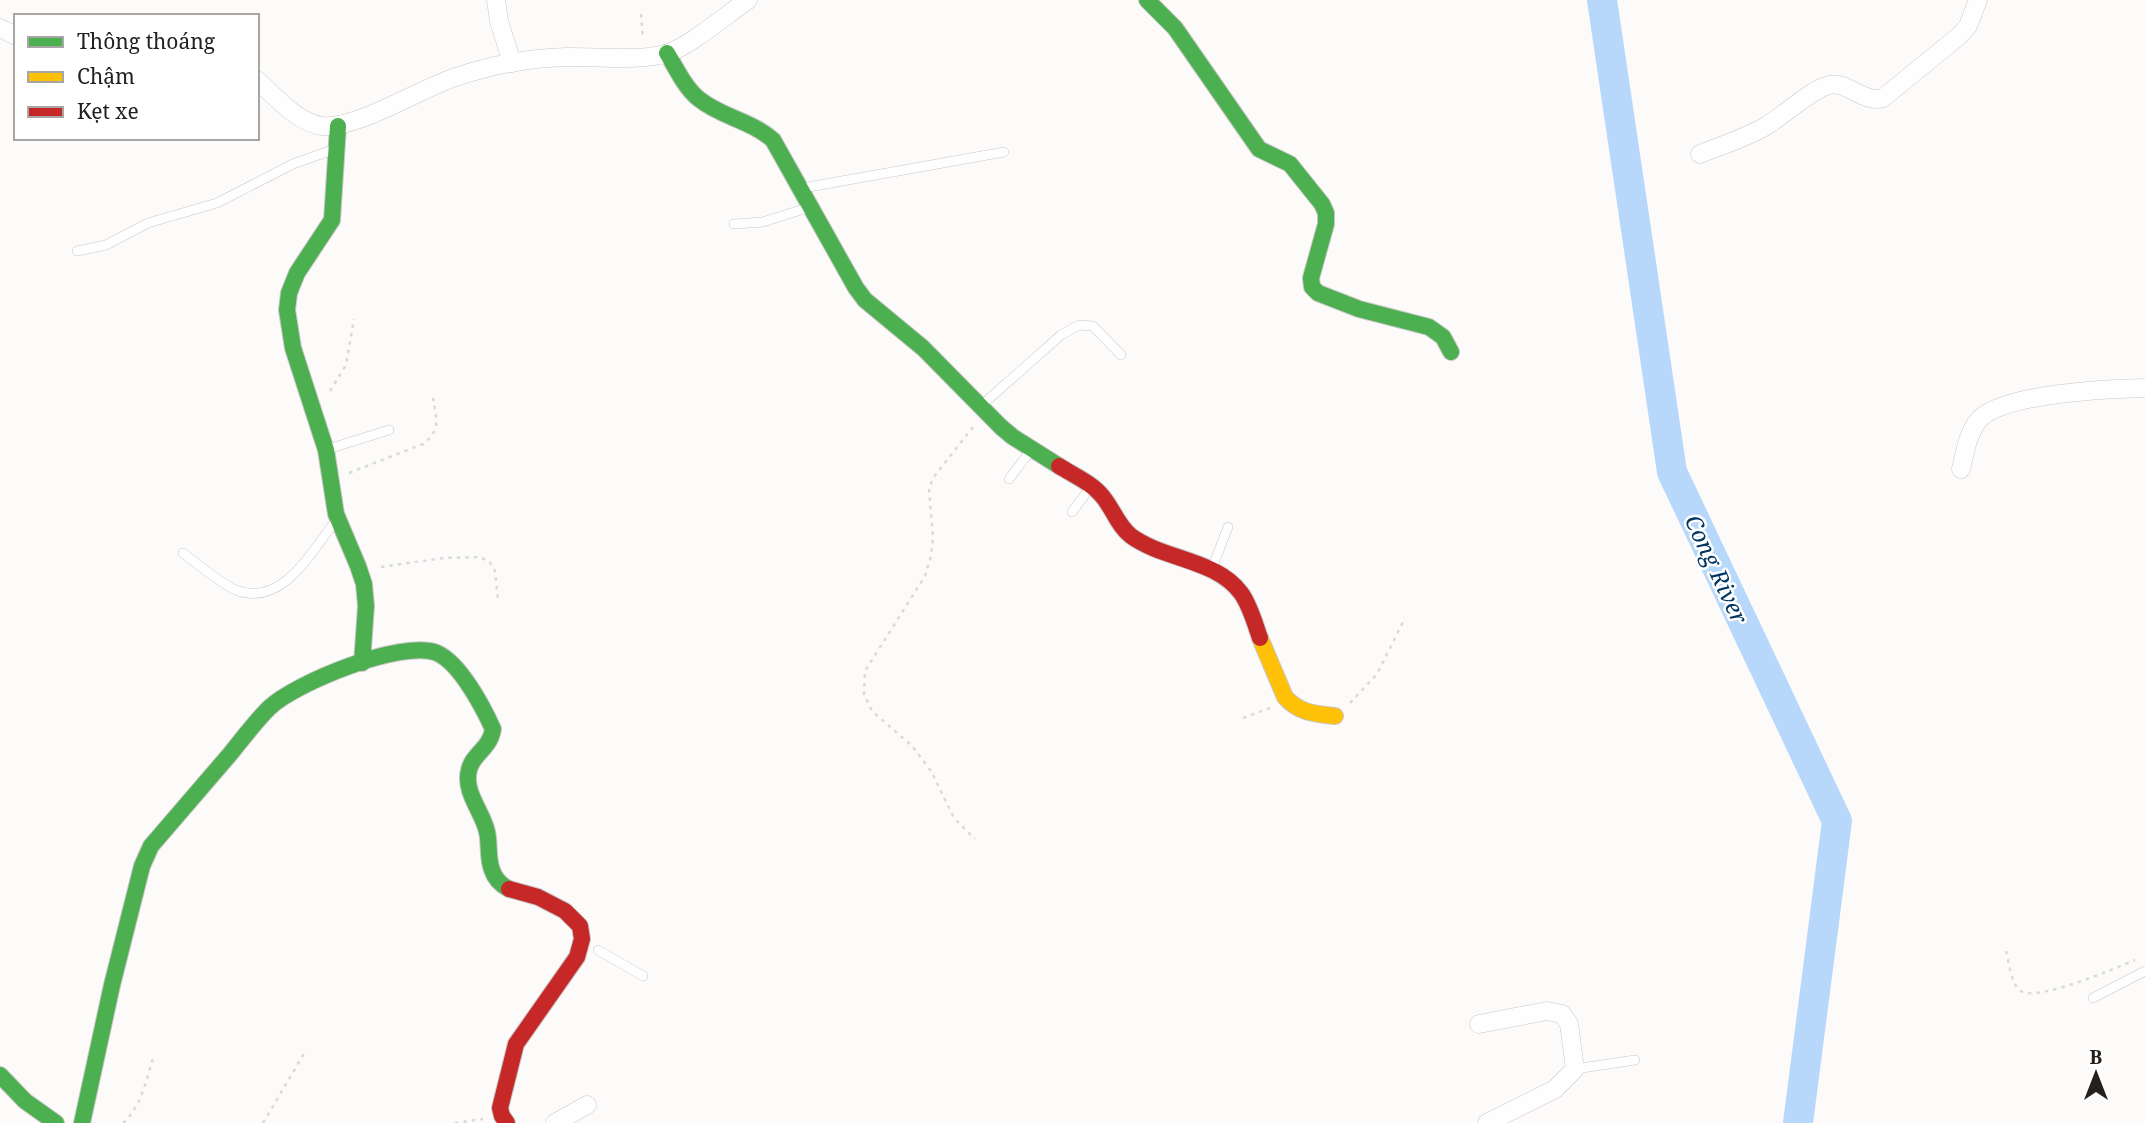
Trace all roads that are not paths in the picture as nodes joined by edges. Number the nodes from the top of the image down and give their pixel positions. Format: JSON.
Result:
{"nodes":[{"id":1,"x":496,"y":0,"type":"edge"},
{"id":2,"x":748,"y":0,"type":"edge"},
{"id":3,"x":1147,"y":0,"type":"edge"},
{"id":4,"x":1978,"y":0,"type":"edge"},
{"id":5,"x":667,"y":53,"type":"junction"},
{"id":6,"x":512,"y":63,"type":"junction"},
{"id":7,"x":259,"y":82,"type":"edge"},
{"id":8,"x":338,"y":126,"type":"junction"},
{"id":9,"x":337,"y":148,"type":"junction"},
{"id":10,"x":1004,"y":152,"type":"dead end"},
{"id":11,"x":1700,"y":154,"type":"dead end"},
{"id":12,"x":801,"y":188,"type":"junction"},
{"id":13,"x":811,"y":207,"type":"junction"},
{"id":14,"x":734,"y":224,"type":"dead end"},
{"id":15,"x":77,"y":251,"type":"dead end"},
{"id":16,"x":1451,"y":352,"type":"dead end"},
{"id":17,"x":1121,"y":355,"type":"dead end"},
{"id":18,"x":2145,"y":388,"type":"edge"},
{"id":19,"x":984,"y":409,"type":"junction"},
{"id":20,"x":390,"y":430,"type":"dead end"},
{"id":21,"x":326,"y":449,"type":"junction"},
{"id":22,"x":1032,"y":449,"type":"junction"},
{"id":23,"x":1961,"y":469,"type":"dead end"},
{"id":24,"x":1009,"y":479,"type":"dead end"},
{"id":25,"x":1091,"y":486,"type":"junction"},
{"id":26,"x":1072,"y":512,"type":"dead end"},
{"id":27,"x":338,"y":519,"type":"junction"},
{"id":28,"x":1228,"y":527,"type":"dead end"},
{"id":29,"x":183,"y":554,"type":"dead end"},
{"id":30,"x":1211,"y":571,"type":"junction"},
{"id":31,"x":362,"y":663,"type":"junction"},
{"id":32,"x":1335,"y":716,"type":"road end"},
{"id":33,"x":598,"y":950,"type":"dead end"},
{"id":34,"x":2145,"y":971,"type":"edge"},
{"id":35,"x":643,"y":976,"type":"dead end"},
{"id":36,"x":2093,"y":998,"type":"dead end"},
{"id":37,"x":1479,"y":1024,"type":"dead end"},
{"id":38,"x":1634,"y":1060,"type":"dead end"},
{"id":39,"x":1575,"y":1069,"type":"junction"},
{"id":40,"x":0,"y":1075,"type":"edge"},
{"id":41,"x":587,"y":1105,"type":"dead end"},
{"id":42,"x":504,"y":1119,"type":"edge"},
{"id":43,"x":56,"y":1123,"type":"edge"},
{"id":44,"x":82,"y":1123,"type":"edge"},
{"id":45,"x":555,"y":1123,"type":"edge"},
{"id":46,"x":1487,"y":1123,"type":"edge"}],
"edges":[{"from":1,"to":6,"type":"street"},
{"from":2,"to":5,"type":"street"},
{"from":3,"to":16,"type":"street"},
{"from":4,"to":11,"type":"street"},
{"from":5,"to":6,"type":"street"},
{"from":5,"to":12,"type":"street"},
{"from":6,"to":8,"type":"street"},
{"from":7,"to":8,"type":"street"},
{"from":8,"to":9,"type":"street"},
{"from":9,"to":15,"type":"lane"},
{"from":9,"to":21,"type":"street"},
{"from":10,"to":12,"type":"lane"},
{"from":12,"to":13,"type":"street"},
{"from":13,"to":14,"type":"lane"},
{"from":13,"to":19,"type":"street"},
{"from":17,"to":19,"type":"lane"},
{"from":18,"to":23,"type":"street"},
{"from":19,"to":22,"type":"street"},
{"from":20,"to":21,"type":"lane"},
{"from":21,"to":27,"type":"street"},
{"from":22,"to":24,"type":"lane"},
{"from":22,"to":25,"type":"street"},
{"from":25,"to":26,"type":"lane"},
{"from":25,"to":30,"type":"street"},
{"from":27,"to":29,"type":"lane"},
{"from":27,"to":31,"type":"street"},
{"from":28,"to":30,"type":"lane"},
{"from":30,"to":32,"type":"street"},
{"from":31,"to":42,"type":"street"},
{"from":31,"to":44,"type":"street"},
{"from":33,"to":35,"type":"lane"},
{"from":34,"to":36,"type":"lane"},
{"from":37,"to":39,"type":"street"},
{"from":38,"to":39,"type":"lane"},
{"from":39,"to":46,"type":"street"},
{"from":40,"to":43,"type":"street"},
{"from":41,"to":45,"type":"street"}]}
